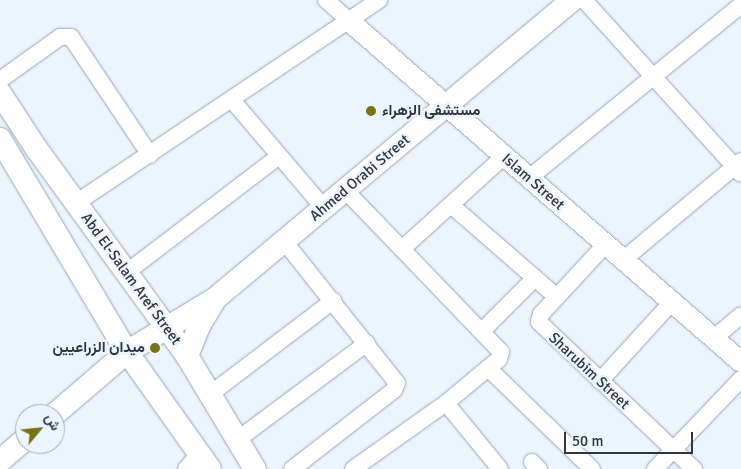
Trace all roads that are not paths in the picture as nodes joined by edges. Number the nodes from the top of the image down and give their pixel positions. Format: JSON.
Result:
{"nodes":[{"id":1,"x":326,"y":0,"type":"edge"},
{"id":2,"x":379,"y":0,"type":"edge"},
{"id":3,"x":573,"y":0,"type":"edge"},
{"id":4,"x":584,"y":0,"type":"edge"},
{"id":5,"x":741,"y":5,"type":"edge"},
{"id":6,"x":348,"y":20,"type":"junction"},
{"id":7,"x":654,"y":77,"type":"junction"},
{"id":8,"x":0,"y":80,"type":"edge"},
{"id":9,"x":0,"y":93,"type":"edge"},
{"id":10,"x":232,"y":100,"type":"junction"},
{"id":11,"x":445,"y":106,"type":"junction"},
{"id":12,"x":0,"y":139,"type":"edge"},
{"id":13,"x":150,"y":155,"type":"junction"},
{"id":14,"x":279,"y":156,"type":"junction"},
{"id":15,"x":504,"y":157,"type":"junction"},
{"id":16,"x":739,"y":167,"type":"edge"},
{"id":17,"x":529,"y":178,"type":"junction"},
{"id":18,"x":346,"y":190,"type":"junction"},
{"id":19,"x":76,"y":203,"type":"junction"},
{"id":20,"x":451,"y":205,"type":"junction"},
{"id":21,"x":324,"y":208,"type":"junction"},
{"id":22,"x":284,"y":241,"type":"junction"},
{"id":23,"x":605,"y":245,"type":"junction"},
{"id":24,"x":402,"y":249,"type":"junction"},
{"id":25,"x":623,"y":260,"type":"junction"},
{"id":26,"x":127,"y":272,"type":"junction"},
{"id":27,"x":535,"y":278,"type":"junction"},
{"id":28,"x":557,"y":297,"type":"junction"},
{"id":29,"x":216,"y":298,"type":"junction"},
{"id":30,"x":333,"y":301,"type":"junction"},
{"id":31,"x":672,"y":302,"type":"junction"},
{"id":32,"x":741,"y":315,"type":"edge"},
{"id":33,"x":168,"y":329,"type":"junction"},
{"id":34,"x":482,"y":332,"type":"junction"},
{"id":35,"x":714,"y":338,"type":"junction"},
{"id":36,"x":367,"y":343,"type":"junction"},
{"id":37,"x":127,"y":352,"type":"junction"},
{"id":38,"x":187,"y":356,"type":"junction"},
{"id":39,"x":741,"y":362,"type":"edge"},
{"id":40,"x":488,"y":368,"type":"junction"},
{"id":41,"x":741,"y":379,"type":"edge"},
{"id":42,"x":600,"y":380,"type":"junction"},
{"id":43,"x":209,"y":395,"type":"junction"},
{"id":44,"x":446,"y":404,"type":"junction"},
{"id":45,"x":65,"y":405,"type":"edge"},
{"id":46,"x":237,"y":440,"type":"junction"},
{"id":47,"x":15,"y":448,"type":"edge"},
{"id":48,"x":674,"y":449,"type":"junction"},
{"id":49,"x":0,"y":461,"type":"edge"},
{"id":50,"x":198,"y":464,"type":"edge"},
{"id":51,"x":255,"y":469,"type":"edge"},
{"id":52,"x":292,"y":469,"type":"edge"},
{"id":53,"x":353,"y":469,"type":"edge"},
{"id":54,"x":500,"y":469,"type":"edge"},
{"id":55,"x":592,"y":469,"type":"edge"},
{"id":56,"x":655,"y":469,"type":"edge"},
{"id":57,"x":694,"y":469,"type":"edge"}],
"edges":[{"from":1,"to":6,"type":"street","name":"Islam Street"},
{"from":2,"to":6,"type":"street"},
{"from":3,"to":11,"type":"main road","name":"Ahmed Orabi Street"},
{"from":4,"to":7,"type":"street"},
{"from":5,"to":7,"type":"street"},
{"from":6,"to":10,"type":"street"},
{"from":6,"to":11,"type":"street","name":"Islam Street"},
{"from":7,"to":16,"type":"street"},
{"from":7,"to":17,"type":"street"},
{"from":8,"to":13,"type":"street"},
{"from":9,"to":19,"type":"main road","name":"Abd El-Salam Aref Street"},
{"from":10,"to":13,"type":"street"},
{"from":10,"to":14,"type":"street"},
{"from":11,"to":15,"type":"street","name":"Islam Street"},
{"from":11,"to":18,"type":"main road","name":"Ahmed Orabi Street"},
{"from":12,"to":37,"type":"main road"},
{"from":13,"to":19,"type":"street"},
{"from":14,"to":21,"type":"street"},
{"from":14,"to":26,"type":"street"},
{"from":15,"to":17,"type":"street","name":"Islam Street"},
{"from":15,"to":20,"type":"street"},
{"from":16,"to":25,"type":"street"},
{"from":17,"to":23,"type":"street","name":"Islam Street"},
{"from":18,"to":21,"type":"main road","name":"Ahmed Orabi Street"},
{"from":18,"to":24,"type":"street"},
{"from":19,"to":26,"type":"main road","name":"Abd El-Salam Aref Street"},
{"from":20,"to":24,"type":"street"},
{"from":20,"to":27,"type":"street"},
{"from":21,"to":22,"type":"main road","name":"Ahmed Orabi Street"},
{"from":22,"to":29,"type":"main road","name":"Ahmed Orabi Street"},
{"from":22,"to":30,"type":"street"},
{"from":23,"to":25,"type":"street","name":"Islam Street"},
{"from":23,"to":28,"type":"street","name":"Sharubim Street"},
{"from":24,"to":34,"type":"street"},
{"from":25,"to":31,"type":"street","name":"Islam Street"},
{"from":26,"to":33,"type":"main road","name":"Abd El-Salam Aref Street"},
{"from":27,"to":28,"type":"street"},
{"from":27,"to":34,"type":"street"},
{"from":28,"to":42,"type":"street","name":"Sharubim Street"},
{"from":29,"to":33,"type":"main road","name":"Ahmed Orabi Street"},
{"from":29,"to":38,"type":"main road","name":"Ahmed Orabi Street"},
{"from":30,"to":36,"type":"street"},
{"from":30,"to":43,"type":"street"},
{"from":31,"to":35,"type":"street","name":"Islam Street"},
{"from":31,"to":42,"type":"street"},
{"from":32,"to":35,"type":"street"},
{"from":33,"to":37,"type":"main road","name":"Ahmed Orabi Street"},
{"from":33,"to":38,"type":"main road","name":"Abd El-Salam Aref Street"},
{"from":34,"to":40,"type":"street"},
{"from":35,"to":39,"type":"street","name":"Islam Street"},
{"from":36,"to":46,"type":"street"},
{"from":36,"to":52,"type":"street"},
{"from":37,"to":45,"type":"main road","name":"Ahmed Orabi Street"},
{"from":37,"to":50,"type":"main road"},
{"from":38,"to":43,"type":"main road","name":"Abd El-Salam Aref Street"},
{"from":40,"to":44,"type":"street"},
{"from":40,"to":55,"type":"street"},
{"from":41,"to":48,"type":"street"},
{"from":42,"to":48,"type":"street","name":"Sharubim Street"},
{"from":43,"to":46,"type":"main road","name":"Abd El-Salam Aref Street"},
{"from":44,"to":53,"type":"street"},
{"from":44,"to":54,"type":"street"},
{"from":46,"to":51,"type":"main road","name":"Abd El-Salam Aref Street"},
{"from":47,"to":49,"type":"main road"},
{"from":48,"to":56,"type":"street"},
{"from":48,"to":57,"type":"street","name":"Sharubim Street"}]}
